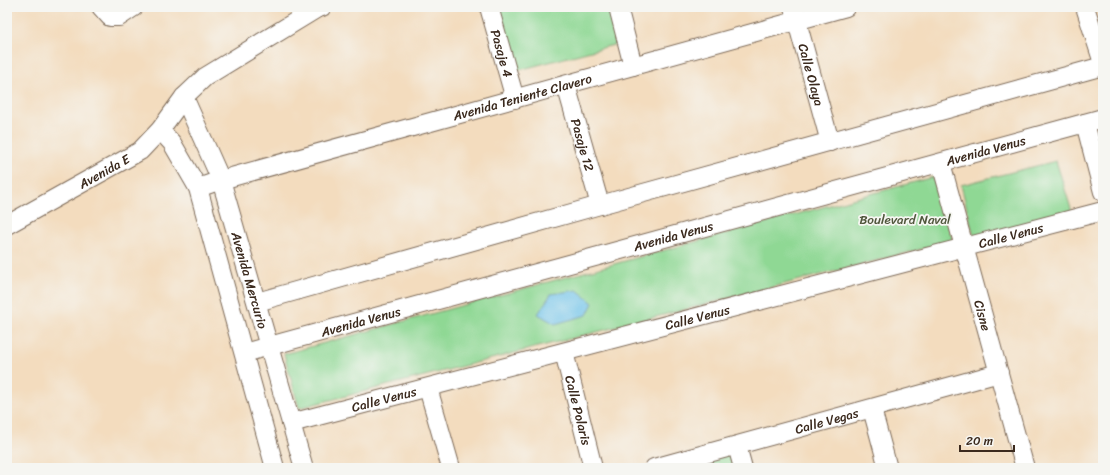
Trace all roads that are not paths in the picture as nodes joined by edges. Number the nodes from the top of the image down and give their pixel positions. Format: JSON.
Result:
{"nodes":[{"id":1,"x":134,"y":7,"type":"edge"},
{"id":2,"x":322,"y":7,"type":"edge"},
{"id":3,"x":489,"y":7,"type":"edge"},
{"id":4,"x":618,"y":7,"type":"edge"},
{"id":5,"x":846,"y":7,"type":"edge"},
{"id":6,"x":1085,"y":7,"type":"edge"},
{"id":7,"x":106,"y":12,"type":"edge"},
{"id":8,"x":795,"y":14,"type":"edge"},
{"id":9,"x":1103,"y":63,"type":"edge"},
{"id":10,"x":633,"y":66,"type":"junction"},
{"id":11,"x":1103,"y":66,"type":"edge"},
{"id":12,"x":566,"y":85,"type":"junction"},
{"id":13,"x":184,"y":97,"type":"junction"},
{"id":14,"x":515,"y":99,"type":"junction"},
{"id":15,"x":1103,"y":118,"type":"edge"},
{"id":16,"x":1085,"y":123,"type":"junction"},
{"id":17,"x":160,"y":130,"type":"junction"},
{"id":18,"x":830,"y":142,"type":"junction"},
{"id":19,"x":941,"y":163,"type":"junction"},
{"id":20,"x":221,"y":180,"type":"junction"},
{"id":21,"x":198,"y":188,"type":"junction"},
{"id":22,"x":1103,"y":192,"type":"edge"},
{"id":23,"x":600,"y":205,"type":"junction"},
{"id":24,"x":1103,"y":211,"type":"edge"},
{"id":25,"x":7,"y":225,"type":"edge"},
{"id":26,"x":964,"y":248,"type":"junction"},
{"id":27,"x":257,"y":302,"type":"junction"},
{"id":28,"x":269,"y":346,"type":"junction"},
{"id":29,"x":564,"y":352,"type":"junction"},
{"id":30,"x":244,"y":353,"type":"junction"},
{"id":31,"x":999,"y":373,"type":"junction"},
{"id":32,"x":428,"y":388,"type":"junction"},
{"id":33,"x":872,"y":409,"type":"junction"},
{"id":34,"x":291,"y":423,"type":"junction"},
{"id":35,"x":737,"y":446,"type":"junction"},
{"id":36,"x":275,"y":468,"type":"edge"},
{"id":37,"x":304,"y":468,"type":"edge"},
{"id":38,"x":451,"y":468,"type":"edge"},
{"id":39,"x":593,"y":468,"type":"edge"},
{"id":40,"x":654,"y":468,"type":"edge"},
{"id":41,"x":743,"y":468,"type":"edge"},
{"id":42,"x":888,"y":468,"type":"edge"},
{"id":43,"x":1025,"y":468,"type":"edge"}],
"edges":[{"from":1,"to":7,"type":"street"},
{"from":2,"to":13,"type":"street","name":"Avenida E"},
{"from":3,"to":14,"type":"street","name":"Pasaje 4"},
{"from":4,"to":10,"type":"street"},
{"from":5,"to":8,"type":"street","name":"Avenida Teniente Clavero"},
{"from":6,"to":9,"type":"street"},
{"from":8,"to":10,"type":"street","name":"Avenida Teniente Clavero"},
{"from":8,"to":18,"type":"street","name":"Calle Olaya"},
{"from":10,"to":12,"type":"street","name":"Avenida Teniente Clavero"},
{"from":11,"to":18,"type":"street"},
{"from":12,"to":14,"type":"street","name":"Avenida Teniente Clavero"},
{"from":12,"to":23,"type":"street","name":"Pasaje 12"},
{"from":13,"to":17,"type":"street","name":"Avenida E"},
{"from":13,"to":20,"type":"street","name":"Avenida Mercurio"},
{"from":14,"to":20,"type":"street","name":"Avenida Teniente Clavero"},
{"from":15,"to":16,"type":"street","name":"Avenida Venus"},
{"from":16,"to":19,"type":"street","name":"Avenida Venus"},
{"from":16,"to":22,"type":"street"},
{"from":17,"to":21,"type":"street","name":"Avenida Mercurio"},
{"from":17,"to":25,"type":"street","name":"Avenida E"},
{"from":18,"to":23,"type":"street"},
{"from":19,"to":26,"type":"street","name":"Cisne"},
{"from":19,"to":28,"type":"street","name":"Avenida Venus"},
{"from":20,"to":21,"type":"street","name":"Avenida Teniente Clavero"},
{"from":20,"to":27,"type":"street","name":"Avenida Mercurio"},
{"from":21,"to":30,"type":"street","name":"Avenida Mercurio"},
{"from":23,"to":27,"type":"street"},
{"from":24,"to":26,"type":"street","name":"Calle Venus"},
{"from":26,"to":29,"type":"street","name":"Calle Venus"},
{"from":26,"to":31,"type":"street","name":"Cisne"},
{"from":27,"to":28,"type":"street","name":"Avenida Mercurio"},
{"from":28,"to":30,"type":"street","name":"Avenida Venus"},
{"from":28,"to":34,"type":"street","name":"Avenida Mercurio"},
{"from":29,"to":32,"type":"street","name":"Calle Venus"},
{"from":29,"to":39,"type":"street","name":"Calle Polaris"},
{"from":30,"to":36,"type":"street","name":"Avenida Mercurio"},
{"from":31,"to":33,"type":"street","name":"Calle Vegas"},
{"from":31,"to":43,"type":"street","name":"Cisne"},
{"from":32,"to":34,"type":"street","name":"Calle Venus"},
{"from":32,"to":38,"type":"street"},
{"from":33,"to":35,"type":"street","name":"Calle Vegas"},
{"from":33,"to":42,"type":"street"},
{"from":34,"to":37,"type":"street","name":"Avenida Mercurio"},
{"from":35,"to":40,"type":"street","name":"Calle Vegas"},
{"from":35,"to":41,"type":"street"}]}
